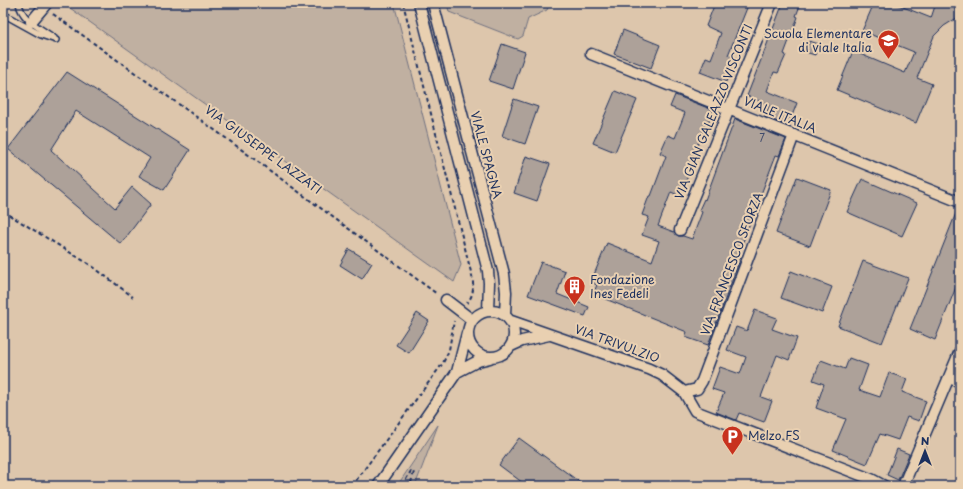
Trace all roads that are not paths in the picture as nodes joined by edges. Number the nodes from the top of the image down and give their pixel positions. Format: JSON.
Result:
{"nodes":[{"id":1,"x":19,"y":3,"type":"edge"},
{"id":2,"x":419,"y":3,"type":"edge"},
{"id":3,"x":433,"y":3,"type":"edge"},
{"id":4,"x":772,"y":3,"type":"edge"},
{"id":5,"x":45,"y":5,"type":"edge"},
{"id":6,"x":3,"y":14,"type":"edge"},
{"id":7,"x":28,"y":24,"type":"junction"},
{"id":8,"x":591,"y":54,"type":"dead end"},
{"id":9,"x":730,"y":109,"type":"junction"},
{"id":10,"x":794,"y":135,"type":"junction"},
{"id":11,"x":960,"y":202,"type":"edge"},
{"id":12,"x":680,"y":230,"type":"dead end"},
{"id":13,"x":446,"y":300,"type":"road end"},
{"id":14,"x":488,"y":311,"type":"junction"},
{"id":15,"x":508,"y":318,"type":"junction"},
{"id":16,"x":472,"y":320,"type":"junction"},
{"id":17,"x":467,"y":333,"type":"junction"},
{"id":18,"x":549,"y":335,"type":"junction"},
{"id":19,"x":511,"y":346,"type":"junction"},
{"id":20,"x":960,"y":351,"type":"edge"},
{"id":21,"x":492,"y":357,"type":"junction"},
{"id":22,"x":458,"y":372,"type":"junction"},
{"id":23,"x":949,"y":378,"type":"junction"},
{"id":24,"x":960,"y":382,"type":"edge"},
{"id":25,"x":684,"y":392,"type":"junction"},
{"id":26,"x":378,"y":486,"type":"edge"},
{"id":27,"x":884,"y":486,"type":"edge"},
{"id":28,"x":904,"y":486,"type":"edge"}],
"edges":[{"from":1,"to":7,"type":"lane"},
{"from":2,"to":14,"type":"street"},
{"from":3,"to":15,"type":"street","name":"VIALE SPAGNA"},
{"from":4,"to":9,"type":"street","name":"VIA GIAN GALEAZZO VISCONTI"},
{"from":5,"to":7,"type":"street"},
{"from":6,"to":7,"type":"lane"},
{"from":7,"to":7,"type":"lane"},
{"from":8,"to":9,"type":"street","name":"VIALE ITALIA"},
{"from":9,"to":10,"type":"street","name":"VIALE ITALIA"},
{"from":9,"to":12,"type":"street","name":"VIA GIAN GALEAZZO VISCONTI"},
{"from":10,"to":11,"type":"street","name":"VIALE ITALIA"},
{"from":10,"to":25,"type":"street","name":"VIA FRANCESCO SFORZA"},
{"from":13,"to":16,"type":"street"},
{"from":14,"to":15,"type":"street"},
{"from":14,"to":16,"type":"street"},
{"from":15,"to":18,"type":"street","name":"VIA TRIVULZIO"},
{"from":15,"to":19,"type":"street"},
{"from":16,"to":17,"type":"street"},
{"from":17,"to":21,"type":"street"},
{"from":17,"to":22,"type":"street"},
{"from":18,"to":19,"type":"street","name":"VIA TRIVULZIO"},
{"from":18,"to":25,"type":"street","name":"VIA TRIVULZIO"},
{"from":19,"to":21,"type":"street"},
{"from":20,"to":23,"type":"street"},
{"from":21,"to":22,"type":"street"},
{"from":22,"to":26,"type":"street"},
{"from":23,"to":24,"type":"street"},
{"from":23,"to":28,"type":"street"},
{"from":25,"to":27,"type":"street","name":"VIA TRIVULZIO"}]}
